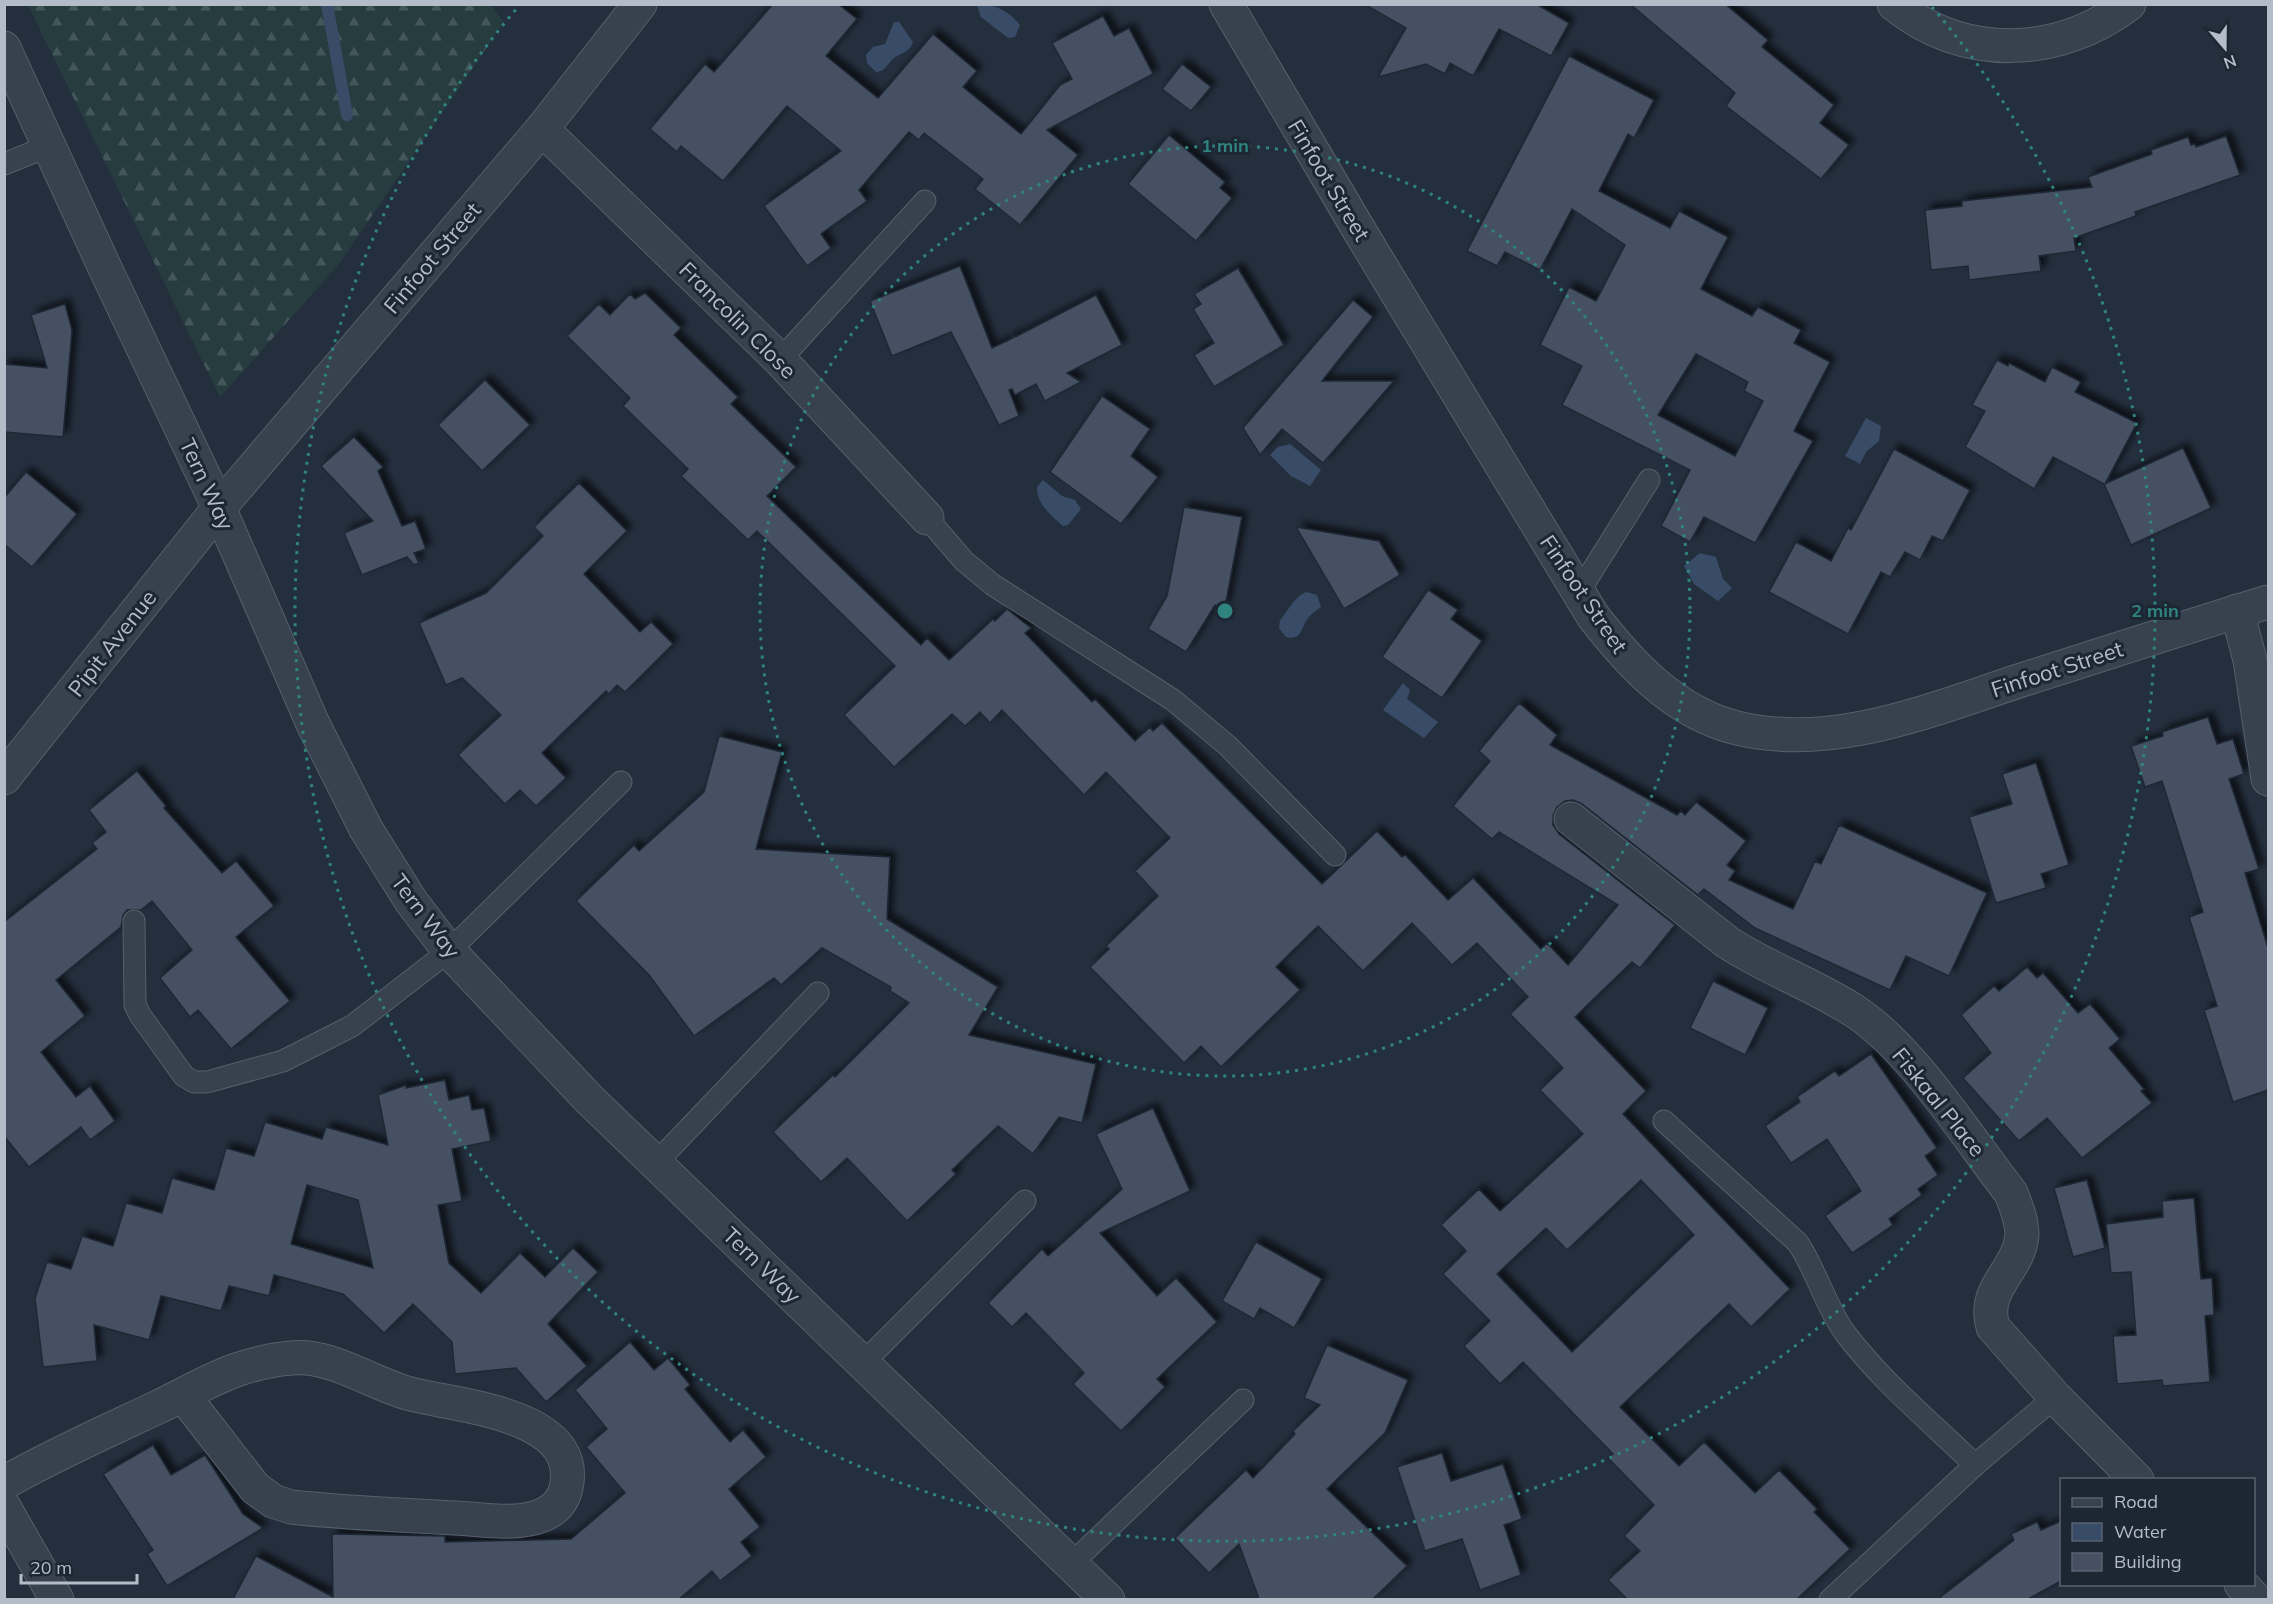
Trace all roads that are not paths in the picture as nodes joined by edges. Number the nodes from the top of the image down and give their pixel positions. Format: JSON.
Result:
{"nodes":[{"id":1,"x":640,"y":4,"type":"edge"},
{"id":2,"x":1226,"y":4,"type":"edge"},
{"id":3,"x":1894,"y":4,"type":"edge"},
{"id":4,"x":2128,"y":4,"type":"edge"},
{"id":5,"x":4,"y":48,"type":"edge"},
{"id":6,"x":542,"y":129,"type":"junction"},
{"id":7,"x":51,"y":145,"type":"junction"},
{"id":8,"x":4,"y":164,"type":"edge"},
{"id":9,"x":925,"y":201,"type":"dead end"},
{"id":10,"x":780,"y":360,"type":"junction"},
{"id":11,"x":1649,"y":480,"type":"dead end"},
{"id":12,"x":219,"y":508,"type":"junction"},
{"id":13,"x":927,"y":518,"type":"joint"},
{"id":14,"x":1579,"y":592,"type":"junction"},
{"id":15,"x":2268,"y":602,"type":"edge"},
{"id":16,"x":2236,"y":611,"type":"junction"},
{"id":17,"x":4,"y":778,"type":"edge"},
{"id":18,"x":2268,"y":779,"type":"edge"},
{"id":19,"x":621,"y":782,"type":"dead end"},
{"id":20,"x":1570,"y":819,"type":"dead end"},
{"id":21,"x":1335,"y":855,"type":"dead end"},
{"id":22,"x":134,"y":921,"type":"dead end"},
{"id":23,"x":449,"y":951,"type":"junction"},
{"id":24,"x":818,"y":993,"type":"dead end"},
{"id":25,"x":1664,"y":1121,"type":"dead end"},
{"id":26,"x":655,"y":1164,"type":"junction"},
{"id":27,"x":1025,"y":1201,"type":"dead end"},
{"id":28,"x":864,"y":1362,"type":"junction"},
{"id":29,"x":183,"y":1395,"type":"junction"},
{"id":30,"x":2055,"y":1397,"type":"junction"},
{"id":31,"x":1243,"y":1400,"type":"dead end"},
{"id":32,"x":1975,"y":1465,"type":"junction"},
{"id":33,"x":2136,"y":1478,"type":"edge"},
{"id":34,"x":4,"y":1483,"type":"edge"},
{"id":35,"x":4,"y":1507,"type":"edge"},
{"id":36,"x":1072,"y":1563,"type":"junction"},
{"id":37,"x":2243,"y":1586,"type":"edge"},
{"id":38,"x":57,"y":1599,"type":"edge"},
{"id":39,"x":1108,"y":1599,"type":"edge"},
{"id":40,"x":1830,"y":1599,"type":"edge"},
{"id":41,"x":2256,"y":1599,"type":"edge"}],
"edges":[{"from":1,"to":6,"type":"street","name":"Finfoot Street"},
{"from":2,"to":14,"type":"street","name":"Finfoot Street"},
{"from":3,"to":4,"type":"street"},
{"from":5,"to":7,"type":"street","name":"Tern Way"},
{"from":6,"to":10,"type":"street","name":"Francolin Close"},
{"from":6,"to":12,"type":"street","name":"Finfoot Street"},
{"from":7,"to":8,"type":"lane"},
{"from":7,"to":12,"type":"street","name":"Tern Way"},
{"from":9,"to":10,"type":"lane"},
{"from":10,"to":13,"type":"street","name":"Francolin Close"},
{"from":11,"to":14,"type":"lane"},
{"from":12,"to":17,"type":"street","name":"Pipit Avenue"},
{"from":12,"to":23,"type":"street","name":"Tern Way"},
{"from":13,"to":21,"type":"lane"},
{"from":14,"to":16,"type":"street","name":"Finfoot Street"},
{"from":15,"to":16,"type":"street","name":"Finfoot Street"},
{"from":16,"to":18,"type":"street"},
{"from":19,"to":23,"type":"lane"},
{"from":20,"to":30,"type":"street","name":"Fiskaal Place"},
{"from":22,"to":23,"type":"lane"},
{"from":23,"to":26,"type":"street","name":"Tern Way"},
{"from":24,"to":26,"type":"lane"},
{"from":25,"to":32,"type":"lane"},
{"from":26,"to":28,"type":"street","name":"Tern Way"},
{"from":27,"to":28,"type":"lane"},
{"from":28,"to":36,"type":"street","name":"Tern Way"},
{"from":29,"to":29,"type":"street"},
{"from":29,"to":34,"type":"street"},
{"from":30,"to":32,"type":"lane"},
{"from":30,"to":33,"type":"street","name":"Fiskaal Place"},
{"from":31,"to":36,"type":"lane"},
{"from":32,"to":40,"type":"lane"},
{"from":35,"to":38,"type":"street"},
{"from":36,"to":39,"type":"street","name":"Tern Way"},
{"from":37,"to":41,"type":"street"}]}
